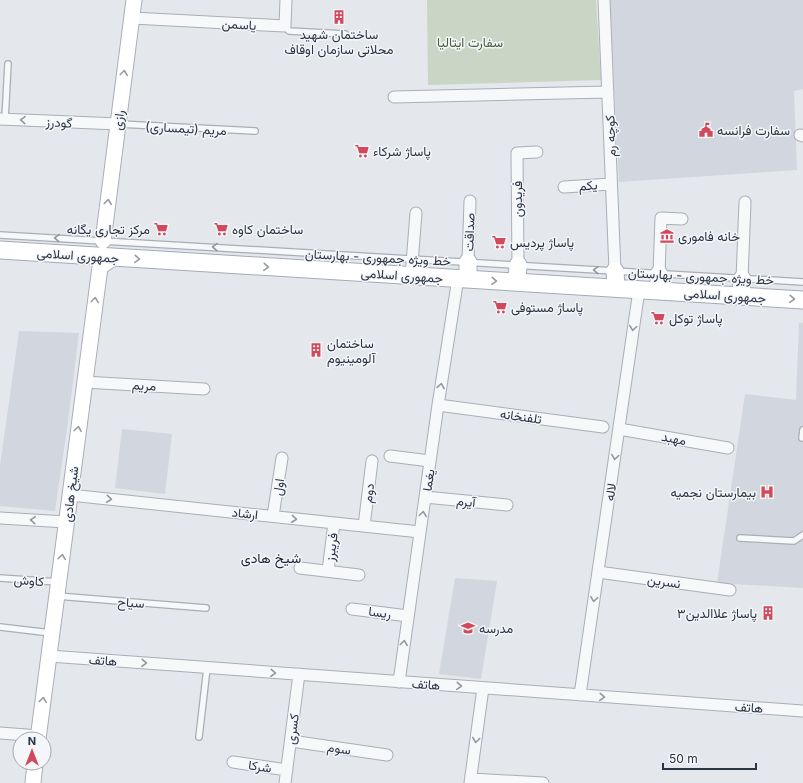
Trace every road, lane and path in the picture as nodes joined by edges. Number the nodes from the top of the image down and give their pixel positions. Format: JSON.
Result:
{"nodes":[{"id":1,"x":134,"y":0,"type":"edge"},
{"id":2,"x":286,"y":0,"type":"edge"},
{"id":3,"x":604,"y":0,"type":"edge"},
{"id":4,"x":132,"y":18,"type":"junction"},
{"id":5,"x":285,"y":26,"type":"junction"},
{"id":6,"x":345,"y":34,"type":"dead end"},
{"id":7,"x":8,"y":64,"type":"dead end"},
{"id":8,"x":608,"y":92,"type":"junction"},
{"id":9,"x":394,"y":97,"type":"dead end"},
{"id":10,"x":3,"y":119,"type":"edge"},
{"id":11,"x":118,"y":124,"type":"junction"},
{"id":12,"x":255,"y":131,"type":"dead end"},
{"id":13,"x":537,"y":152,"type":"dead end"},
{"id":14,"x":612,"y":184,"type":"junction"},
{"id":15,"x":564,"y":187,"type":"dead end"},
{"id":16,"x":470,"y":201,"type":"dead end"},
{"id":17,"x":745,"y":202,"type":"dead end"},
{"id":18,"x":416,"y":213,"type":"dead end"},
{"id":19,"x":682,"y":220,"type":"dead end"},
{"id":20,"x":0,"y":235,"type":"edge"},
{"id":21,"x":0,"y":250,"type":"edge"},
{"id":22,"x":106,"y":252,"type":"junction"},
{"id":23,"x":468,"y":262,"type":"junction"},
{"id":24,"x":518,"y":265,"type":"junction"},
{"id":25,"x":412,"y":267,"type":"junction"},
{"id":26,"x":615,"y":271,"type":"junction"},
{"id":27,"x":659,"y":274,"type":"junction"},
{"id":28,"x":463,"y":279,"type":"junction"},
{"id":29,"x":742,"y":279,"type":"junction"},
{"id":30,"x":517,"y":282,"type":"junction"},
{"id":31,"x":803,"y":282,"type":"edge"},
{"id":32,"x":616,"y":288,"type":"junction"},
{"id":33,"x":639,"y":290,"type":"junction"},
{"id":34,"x":659,"y":291,"type":"junction"},
{"id":35,"x":741,"y":296,"type":"junction"},
{"id":36,"x":803,"y":300,"type":"edge"},
{"id":37,"x":84,"y":382,"type":"junction"},
{"id":38,"x":204,"y":389,"type":"dead end"},
{"id":39,"x":438,"y":405,"type":"junction"},
{"id":40,"x":603,"y":427,"type":"dead end"},
{"id":41,"x":619,"y":429,"type":"junction"},
{"id":42,"x":803,"y":430,"type":"edge"},
{"id":43,"x":802,"y":438,"type":"edge"},
{"id":44,"x":728,"y":448,"type":"dead end"},
{"id":45,"x":390,"y":456,"type":"dead end"},
{"id":46,"x":282,"y":458,"type":"dead end"},
{"id":47,"x":372,"y":461,"type":"dead end"},
{"id":48,"x":430,"y":461,"type":"junction"},
{"id":49,"x":70,"y":495,"type":"junction"},
{"id":50,"x":425,"y":497,"type":"junction"},
{"id":51,"x":507,"y":505,"type":"dead end"},
{"id":52,"x":273,"y":516,"type":"junction"},
{"id":53,"x":0,"y":518,"type":"edge"},
{"id":54,"x":66,"y":522,"type":"junction"},
{"id":55,"x":334,"y":523,"type":"junction"},
{"id":56,"x":364,"y":526,"type":"junction"},
{"id":57,"x":420,"y":532,"type":"junction"},
{"id":58,"x":803,"y":535,"type":"edge"},
{"id":59,"x":740,"y":538,"type":"dead end"},
{"id":60,"x":300,"y":568,"type":"dead end"},
{"id":61,"x":328,"y":571,"type":"junction"},
{"id":62,"x":598,"y":572,"type":"junction"},
{"id":63,"x":359,"y":575,"type":"dead end"},
{"id":64,"x":0,"y":578,"type":"edge"},
{"id":65,"x":57,"y":589,"type":"junction"},
{"id":66,"x":730,"y":590,"type":"dead end"},
{"id":67,"x":206,"y":608,"type":"dead end"},
{"id":68,"x":352,"y":609,"type":"dead end"},
{"id":69,"x":408,"y":616,"type":"junction"},
{"id":70,"x":0,"y":628,"type":"edge"},
{"id":71,"x":52,"y":633,"type":"junction"},
{"id":72,"x":49,"y":656,"type":"junction"},
{"id":73,"x":206,"y":668,"type":"junction"},
{"id":74,"x":299,"y":674,"type":"junction"},
{"id":75,"x":399,"y":682,"type":"junction"},
{"id":76,"x":483,"y":688,"type":"junction"},
{"id":77,"x":580,"y":695,"type":"junction"},
{"id":78,"x":803,"y":711,"type":"edge"},
{"id":79,"x":39,"y":731,"type":"edge"},
{"id":80,"x":0,"y":733,"type":"edge"},
{"id":81,"x":12,"y":735,"type":"edge"},
{"id":82,"x":200,"y":737,"type":"dead end"},
{"id":83,"x":291,"y":741,"type":"junction"},
{"id":84,"x":387,"y":755,"type":"dead end"},
{"id":85,"x":233,"y":762,"type":"dead end"},
{"id":86,"x":287,"y":770,"type":"junction"},
{"id":87,"x":34,"y":771,"type":"edge"},
{"id":88,"x":470,"y":781,"type":"edge"},
{"id":89,"x":33,"y":783,"type":"edge"},
{"id":90,"x":285,"y":783,"type":"edge"},
{"id":91,"x":543,"y":783,"type":"edge"}],
"edges":[{"from":1,"to":4,"type":"street","name":"رازی"},
{"from":2,"to":5,"type":"street"},
{"from":3,"to":8,"type":"street","name":"کوچه رم"},
{"from":4,"to":5,"type":"street","name":"یاسمن"},
{"from":11,"to":4,"type":"street","name":"رازی","one_way":true},
{"from":5,"to":6,"type":"lane","name":"یاسمن"},
{"from":7,"to":10,"type":"lane"},
{"from":8,"to":9,"type":"street"},
{"from":8,"to":14,"type":"street","name":"کوچه رم"},
{"from":11,"to":10,"type":"street","name":"گودرز","one_way":true},
{"from":11,"to":12,"type":"lane","name":"مریم (تیمساری)"},
{"from":22,"to":11,"type":"street","name":"رازی","one_way":true},
{"from":13,"to":24,"type":"street","name":"فریدون"},
{"from":14,"to":15,"type":"street","name":"یکم"},
{"from":14,"to":26,"type":"street","name":"کوچه رم"},
{"from":16,"to":23,"type":"street","name":"صداقت"},
{"from":17,"to":29,"type":"street"},
{"from":18,"to":25,"type":"street"},
{"from":19,"to":27,"type":"street"},
{"from":22,"to":20,"type":"lane","one_way":true},
{"from":21,"to":22,"type":"main road","name":"جمهوری اسلامی"},
{"from":22,"to":25,"type":"main road","name":"جمهوری اسلامی"},
{"from":37,"to":22,"type":"street","name":"شیخ هادی","one_way":true},
{"from":23,"to":24,"type":"lane","name":"خط ویژه جمهوری - بهارستان"},
{"from":23,"to":25,"type":"lane","name":"خط ویژه جمهوری - بهارستان"},
{"from":23,"to":28,"type":"main road"},
{"from":26,"to":24,"type":"lane","name":"خط ویژه جمهوری - بهارستان","one_way":true},
{"from":24,"to":30,"type":"main road"},
{"from":25,"to":28,"type":"main road","name":"جمهوری اسلامی"},
{"from":26,"to":27,"type":"lane","name":"خط ویژه جمهوری - بهارستان"},
{"from":26,"to":32,"type":"main road"},
{"from":27,"to":29,"type":"lane","name":"خط ویژه جمهوری - بهارستان"},
{"from":27,"to":34,"type":"main road"},
{"from":28,"to":30,"type":"main road","name":"جمهوری اسلامی","one_way":true},
{"from":39,"to":28,"type":"street","name":"یغما","one_way":true},
{"from":29,"to":31,"type":"lane","name":"خط ویژه جمهوری - بهارستان"},
{"from":29,"to":35,"type":"main road"},
{"from":30,"to":32,"type":"main road","name":"جمهوری اسلامی"},
{"from":32,"to":33,"type":"main road","name":"جمهوری اسلامی"},
{"from":33,"to":34,"type":"main road","name":"جمهوری اسلامی"},
{"from":33,"to":41,"type":"street","name":"لاله","one_way":true},
{"from":34,"to":35,"type":"main road","name":"جمهوری اسلامی"},
{"from":35,"to":36,"type":"main road","name":"جمهوری اسلامی","one_way":true},
{"from":37,"to":38,"type":"street","name":"مریم"},
{"from":49,"to":37,"type":"street","name":"شیخ هادی","one_way":true},
{"from":39,"to":40,"type":"street","name":"تلفنخانه"},
{"from":39,"to":48,"type":"street","name":"یغما"},
{"from":41,"to":44,"type":"street","name":"مهبد"},
{"from":41,"to":62,"type":"street","name":"لاله","one_way":true},
{"from":42,"to":43,"type":"lane"},
{"from":45,"to":48,"type":"street"},
{"from":46,"to":52,"type":"street","name":"اول"},
{"from":47,"to":56,"type":"street","name":"دوم"},
{"from":48,"to":50,"type":"street","name":"یغما"},
{"from":49,"to":52,"type":"street","name":"ارشاد","one_way":true},
{"from":49,"to":54,"type":"street","name":"شیخ هادی"},
{"from":50,"to":51,"type":"street","name":"آیرم"},
{"from":57,"to":50,"type":"street","name":"یغما","one_way":true},
{"from":52,"to":55,"type":"street","name":"ارشاد","one_way":true},
{"from":54,"to":53,"type":"street","one_way":true},
{"from":65,"to":54,"type":"street","name":"شیخ هادی","one_way":true},
{"from":55,"to":56,"type":"street","name":"ارشاد"},
{"from":55,"to":61,"type":"street","name":"فریبرز"},
{"from":56,"to":57,"type":"street","name":"ارشاد"},
{"from":57,"to":69,"type":"street","name":"یغما"},
{"from":58,"to":59,"type":"lane"},
{"from":60,"to":61,"type":"street"},
{"from":61,"to":63,"type":"street"},
{"from":62,"to":66,"type":"street","name":"نسرین"},
{"from":62,"to":77,"type":"street","name":"لاله","one_way":true},
{"from":64,"to":65,"type":"lane","name":"کاوش"},
{"from":65,"to":67,"type":"lane","name":"سیاح"},
{"from":65,"to":71,"type":"street","name":"شیخ هادی"},
{"from":68,"to":69,"type":"street","name":"ریسا"},
{"from":75,"to":69,"type":"street","name":"یغما","one_way":true},
{"from":70,"to":71,"type":"lane"},
{"from":71,"to":72,"type":"street","name":"شیخ هادی"},
{"from":72,"to":73,"type":"street","name":"هاتف","one_way":true},
{"from":79,"to":72,"type":"street","name":"شیخ هادی","one_way":true},
{"from":73,"to":74,"type":"street","name":"هاتف","one_way":true},
{"from":73,"to":82,"type":"lane"},
{"from":74,"to":75,"type":"street","name":"هاتف"},
{"from":74,"to":83,"type":"street","name":"کسری"},
{"from":75,"to":76,"type":"street","name":"هاتف","one_way":true},
{"from":76,"to":77,"type":"street","name":"هاتف"},
{"from":76,"to":88,"type":"street","one_way":true},
{"from":77,"to":78,"type":"street","name":"هاتف","one_way":true},
{"from":80,"to":81,"type":"street"},
{"from":83,"to":84,"type":"street","name":"سوم"},
{"from":83,"to":86,"type":"street","name":"کسری"},
{"from":85,"to":86,"type":"street","name":"شرکا"},
{"from":86,"to":90,"type":"street","name":"کسری"},
{"from":87,"to":89,"type":"street"},
{"from":88,"to":91,"type":"street"}]}
